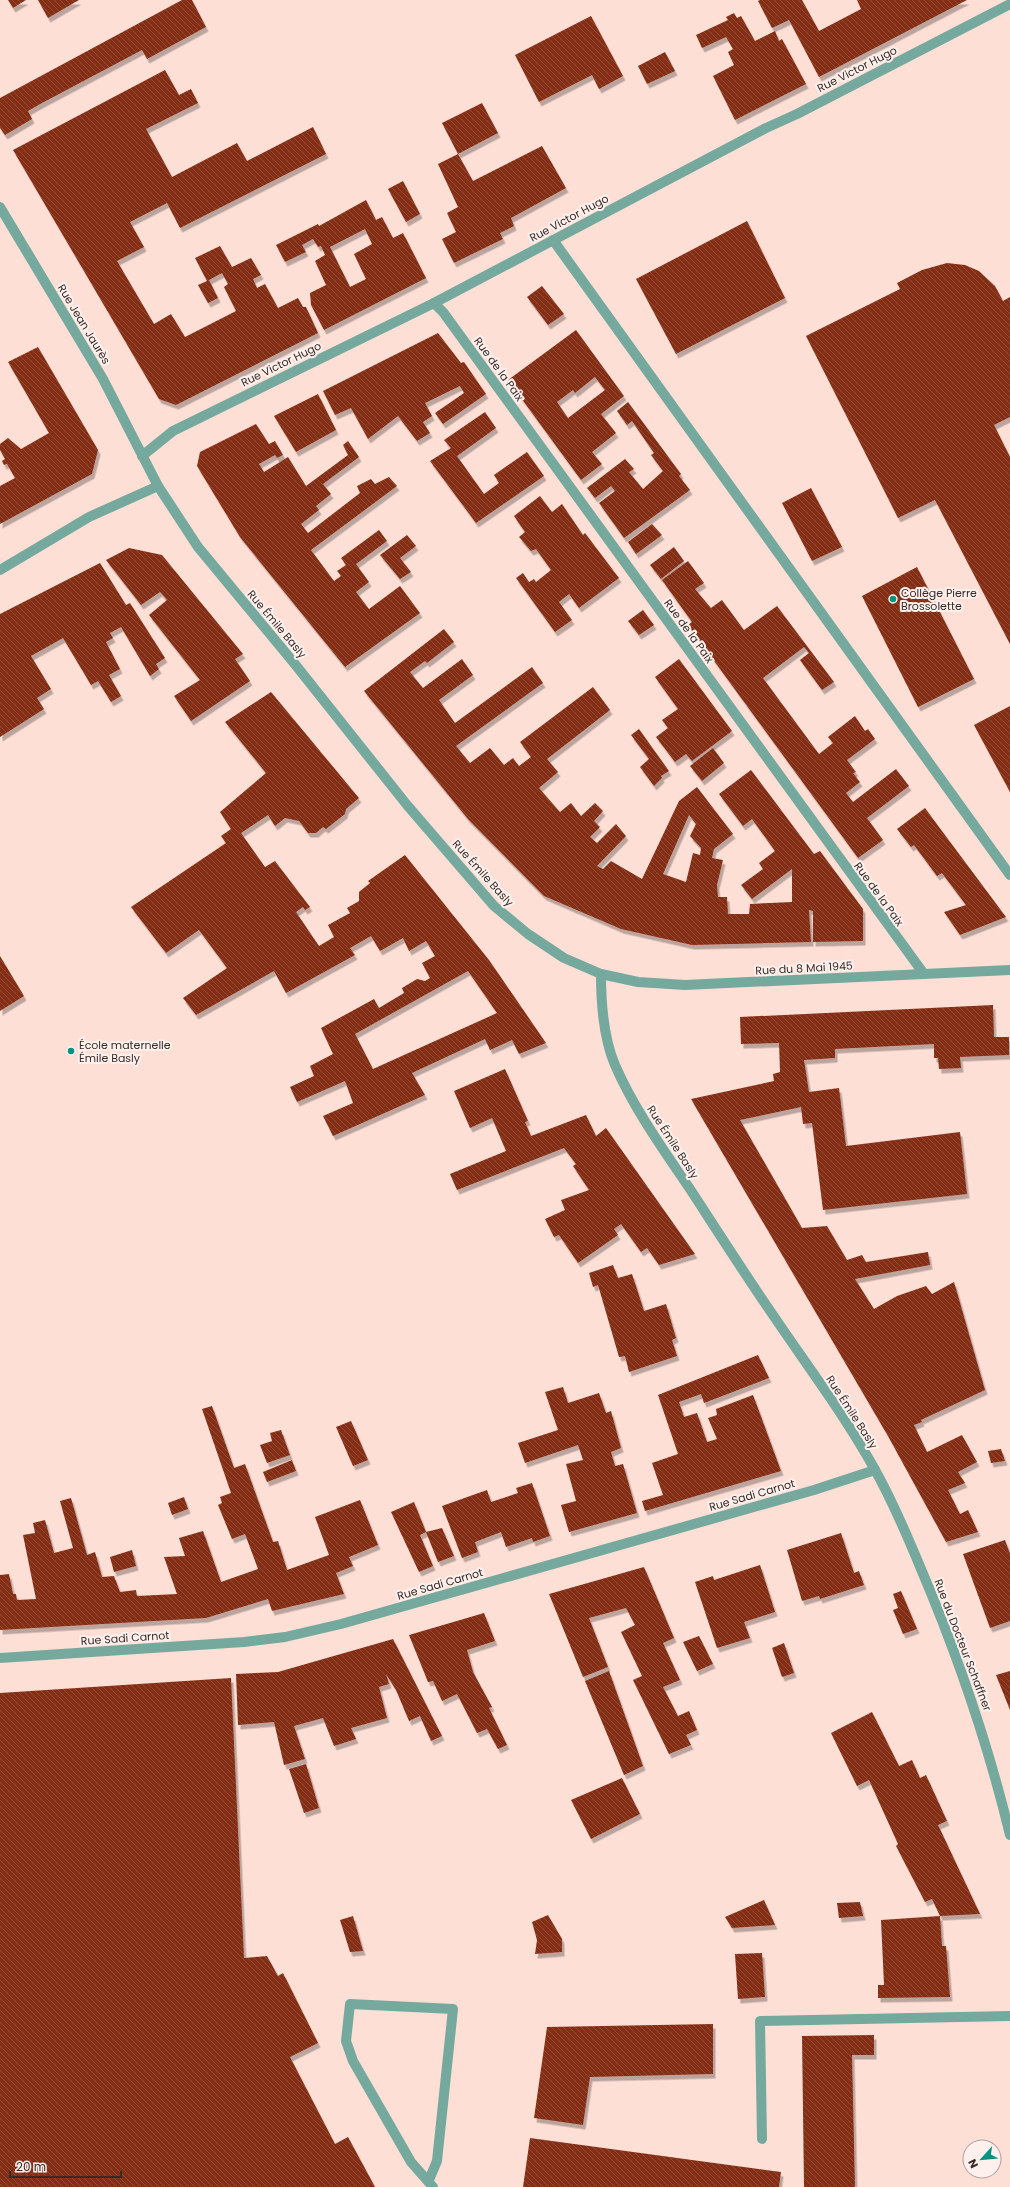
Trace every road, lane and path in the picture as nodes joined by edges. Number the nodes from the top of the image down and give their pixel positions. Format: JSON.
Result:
{"nodes":[{"id":1,"x":1010,"y":4,"type":"edge"},
{"id":2,"x":0,"y":207,"type":"edge"},
{"id":3,"x":553,"y":240,"type":"junction"},
{"id":4,"x":434,"y":303,"type":"junction"},
{"id":5,"x":142,"y":456,"type":"junction"},
{"id":6,"x":158,"y":486,"type":"junction"},
{"id":7,"x":0,"y":570,"type":"edge"},
{"id":8,"x":1010,"y":875,"type":"edge"},
{"id":9,"x":1010,"y":970,"type":"edge"},
{"id":10,"x":601,"y":974,"type":"junction"},
{"id":11,"x":924,"y":974,"type":"junction"},
{"id":12,"x":875,"y":1470,"type":"junction"},
{"id":13,"x":0,"y":1658,"type":"edge"},
{"id":14,"x":1010,"y":1835,"type":"edge"},
{"id":15,"x":1010,"y":2016,"type":"edge"},
{"id":16,"x":762,"y":2139,"type":"dead end"},
{"id":17,"x":431,"y":2184,"type":"edge"}],
"edges":[{"from":1,"to":3,"type":"street","name":"Rue Victor Hugo"},
{"from":2,"to":5,"type":"street","name":"Rue Jean Jaurès"},
{"from":3,"to":4,"type":"street","name":"Rue Victor Hugo"},
{"from":3,"to":8,"type":"street"},
{"from":4,"to":5,"type":"street","name":"Rue Victor Hugo"},
{"from":4,"to":11,"type":"street","name":"Rue de la Paix"},
{"from":5,"to":6,"type":"street","name":"Rue Émile Basly"},
{"from":6,"to":7,"type":"street"},
{"from":6,"to":10,"type":"street","name":"Rue Émile Basly"},
{"from":9,"to":11,"type":"street","name":"Rue du 8 Mai 1945"},
{"from":10,"to":11,"type":"street","name":"Rue du 8 Mai 1945"},
{"from":10,"to":12,"type":"street","name":"Rue Émile Basly"},
{"from":12,"to":13,"type":"street","name":"Rue Sadi Carnot"},
{"from":12,"to":14,"type":"street","name":"Rue du Docteur Schaffner"},
{"from":15,"to":16,"type":"street"},
{"from":17,"to":17,"type":"street"}]}
